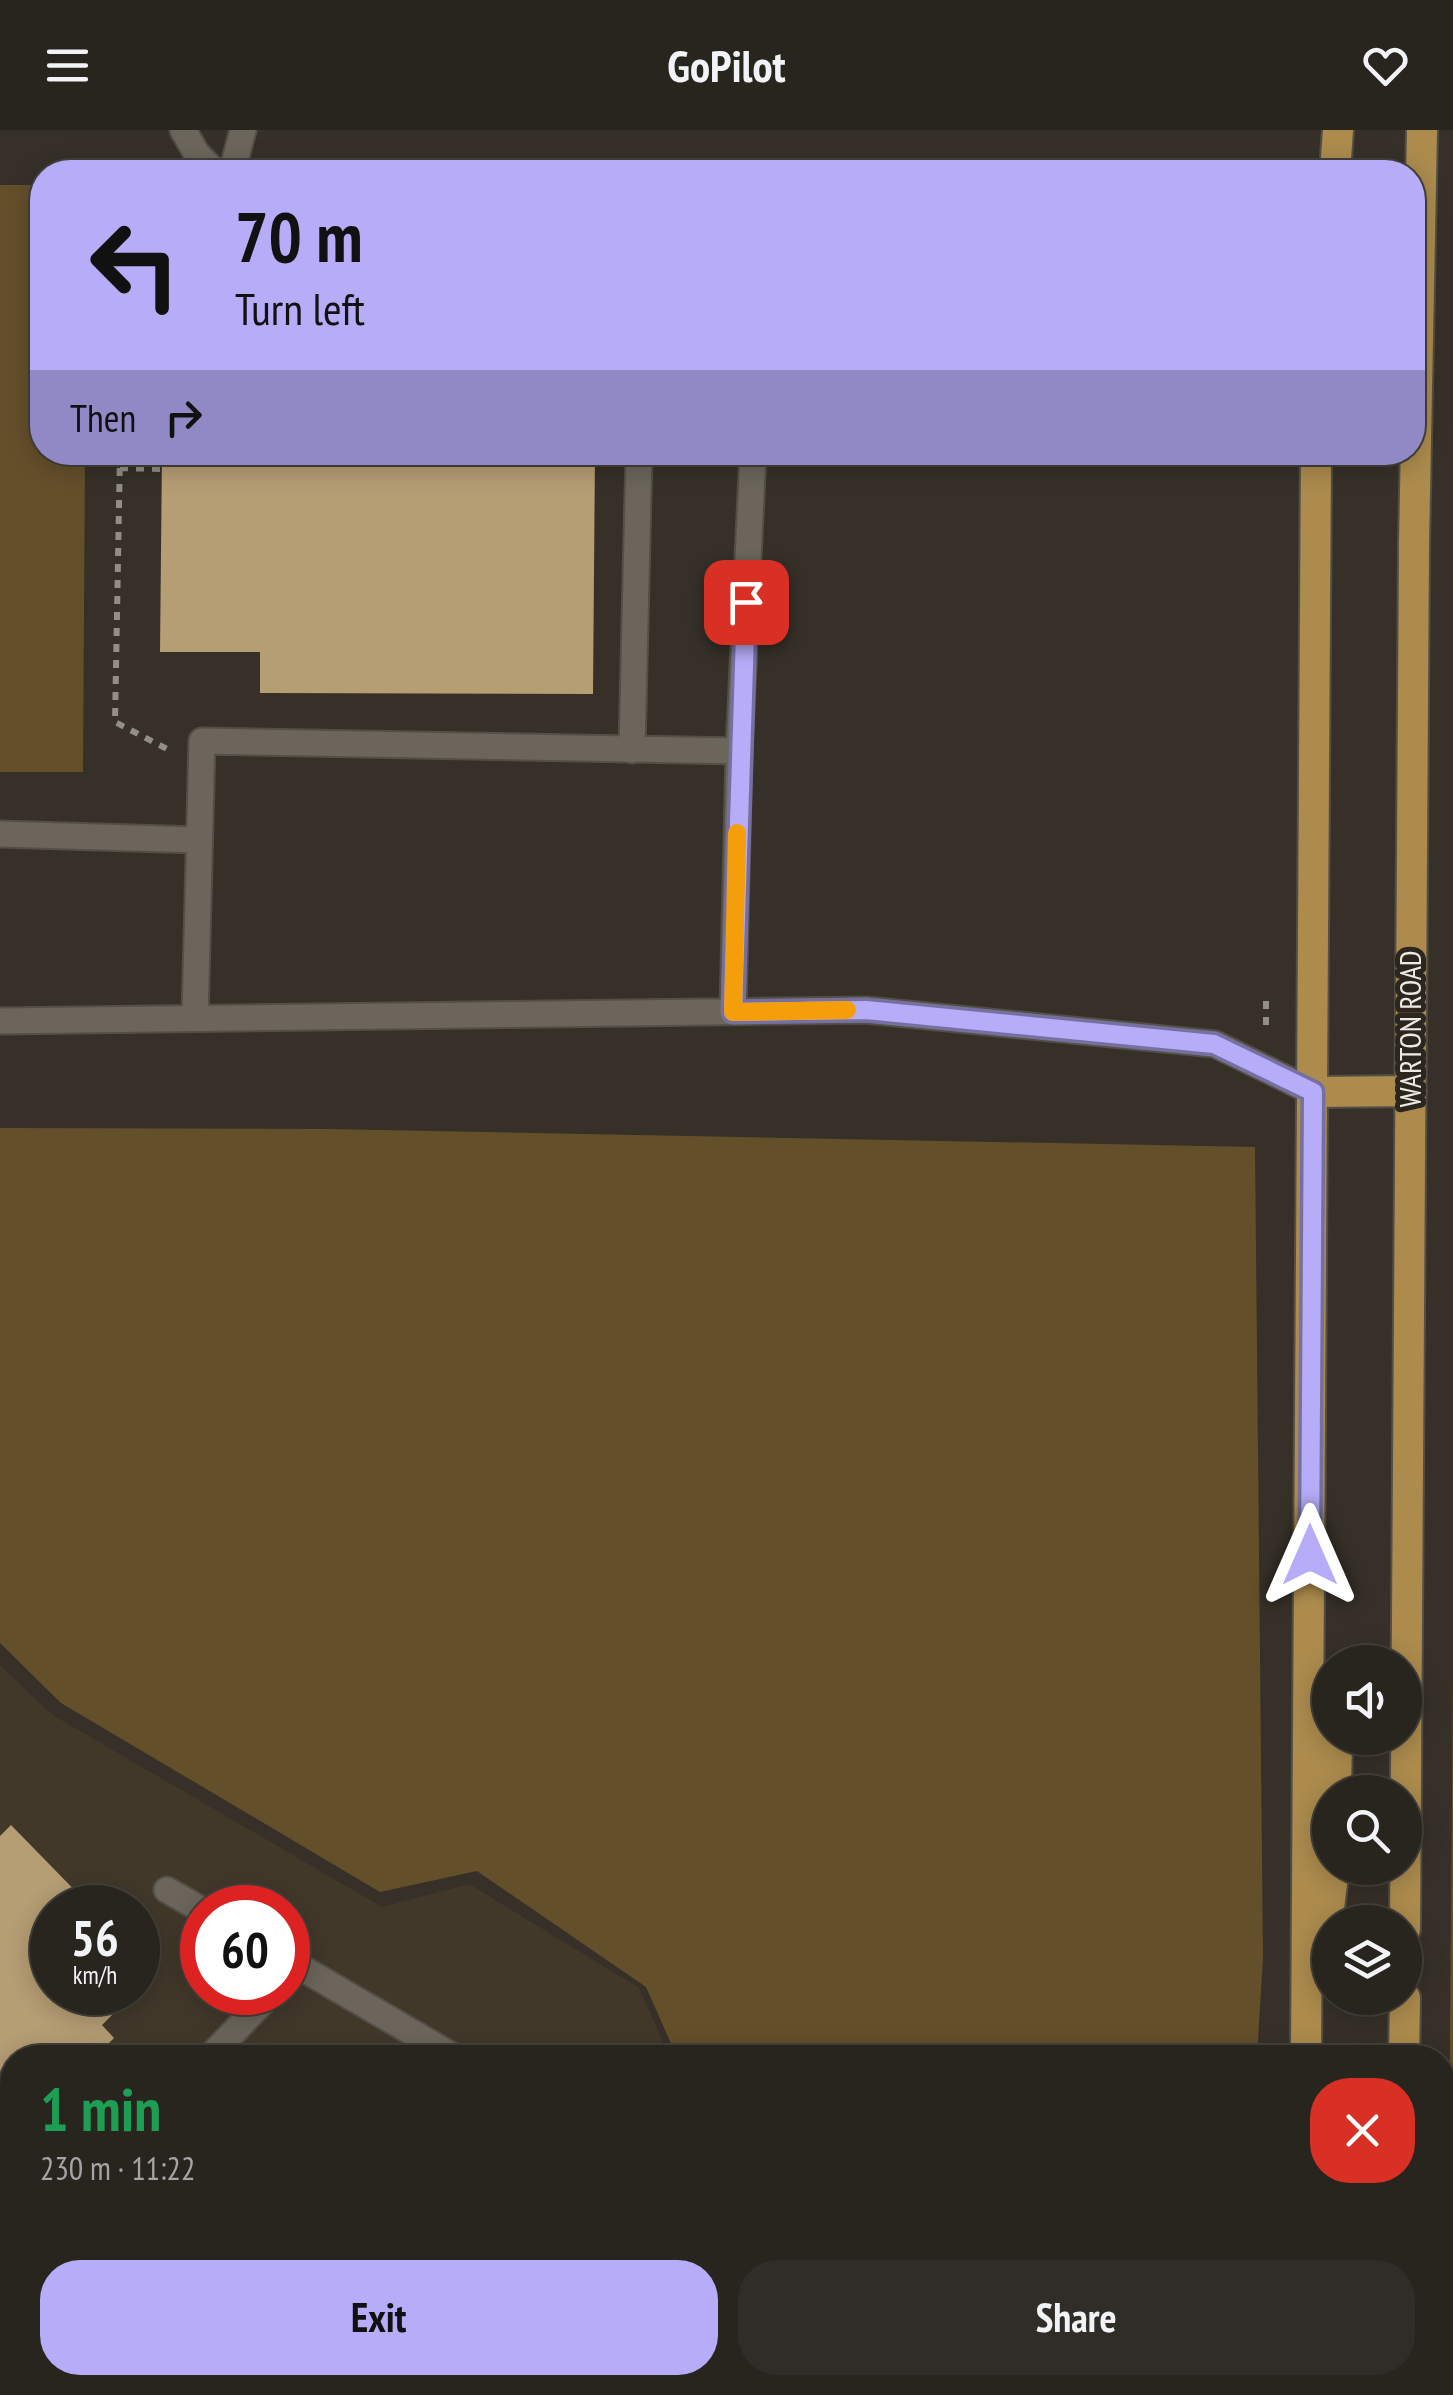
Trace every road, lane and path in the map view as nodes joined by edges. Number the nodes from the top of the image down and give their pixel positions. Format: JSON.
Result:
{"nodes":[{"id":1,"x":183,"y":130,"type":"edge"},
{"id":2,"x":243,"y":130,"type":"edge"},
{"id":3,"x":1338,"y":130,"type":"edge"},
{"id":4,"x":1422,"y":130,"type":"edge"},
{"id":5,"x":203,"y":160,"type":"edge"},
{"id":6,"x":235,"y":160,"type":"edge"},
{"id":7,"x":1337,"y":160,"type":"edge"},
{"id":8,"x":1421,"y":160,"type":"edge"},
{"id":9,"x":639,"y":465,"type":"edge"},
{"id":10,"x":752,"y":465,"type":"edge"},
{"id":11,"x":1316,"y":465,"type":"edge"},
{"id":12,"x":1416,"y":465,"type":"edge"},
{"id":13,"x":120,"y":468,"type":"joint"},
{"id":14,"x":162,"y":469,"type":"dead end"},
{"id":15,"x":632,"y":750,"type":"junction"},
{"id":16,"x":739,"y":751,"type":"junction"},
{"id":17,"x":201,"y":766,"type":"junction"},
{"id":18,"x":0,"y":834,"type":"edge"},
{"id":19,"x":199,"y":840,"type":"junction"},
{"id":20,"x":733,"y":1012,"type":"junction"},
{"id":21,"x":195,"y":1018,"type":"junction"},
{"id":22,"x":0,"y":1021,"type":"edge"},
{"id":23,"x":1410,"y":1091,"type":"junction"},
{"id":24,"x":1313,"y":1092,"type":"junction"},
{"id":25,"x":1406,"y":1645,"type":"edge"},
{"id":26,"x":1406,"y":1755,"type":"edge"},
{"id":27,"x":1332,"y":1885,"type":"edge"},
{"id":28,"x":167,"y":1890,"type":"dead end"},
{"id":29,"x":180,"y":1897,"type":"edge"},
{"id":30,"x":1405,"y":1905,"type":"edge"},
{"id":31,"x":310,"y":1978,"type":"edge"},
{"id":32,"x":250,"y":2015,"type":"edge"},
{"id":33,"x":1404,"y":2015,"type":"edge"},
{"id":34,"x":221,"y":2045,"type":"edge"},
{"id":35,"x":432,"y":2045,"type":"edge"},
{"id":36,"x":1308,"y":2045,"type":"edge"},
{"id":37,"x":1310,"y":2045,"type":"edge"},
{"id":38,"x":1404,"y":2045,"type":"edge"}],
"edges":[{"from":1,"to":5,"type":"lane"},
{"from":2,"to":6,"type":"lane"},
{"from":3,"to":7,"type":"main road"},
{"from":4,"to":8,"type":"main road","name":"WARTON ROAD"},
{"from":9,"to":15,"type":"lane"},
{"from":10,"to":16,"type":"lane"},
{"from":11,"to":24,"type":"main road"},
{"from":12,"to":23,"type":"main road","name":"WARTON ROAD"},
{"from":13,"to":14,"type":"path"},
{"from":13,"to":17,"type":"path"},
{"from":15,"to":16,"type":"lane"},
{"from":15,"to":17,"type":"lane"},
{"from":16,"to":20,"type":"lane"},
{"from":17,"to":19,"type":"lane"},
{"from":18,"to":19,"type":"lane"},
{"from":19,"to":21,"type":"lane"},
{"from":20,"to":21,"type":"lane"},
{"from":20,"to":24,"type":"lane"},
{"from":21,"to":22,"type":"lane"},
{"from":23,"to":24,"type":"main road"},
{"from":23,"to":25,"type":"main road","name":"WARTON ROAD"},
{"from":24,"to":36,"type":"main road"},
{"from":26,"to":30,"type":"main road","name":"WARTON ROAD"},
{"from":27,"to":37,"type":"main road"},
{"from":28,"to":29,"type":"lane"},
{"from":31,"to":35,"type":"lane"},
{"from":32,"to":34,"type":"lane"},
{"from":33,"to":38,"type":"main road"}]}
